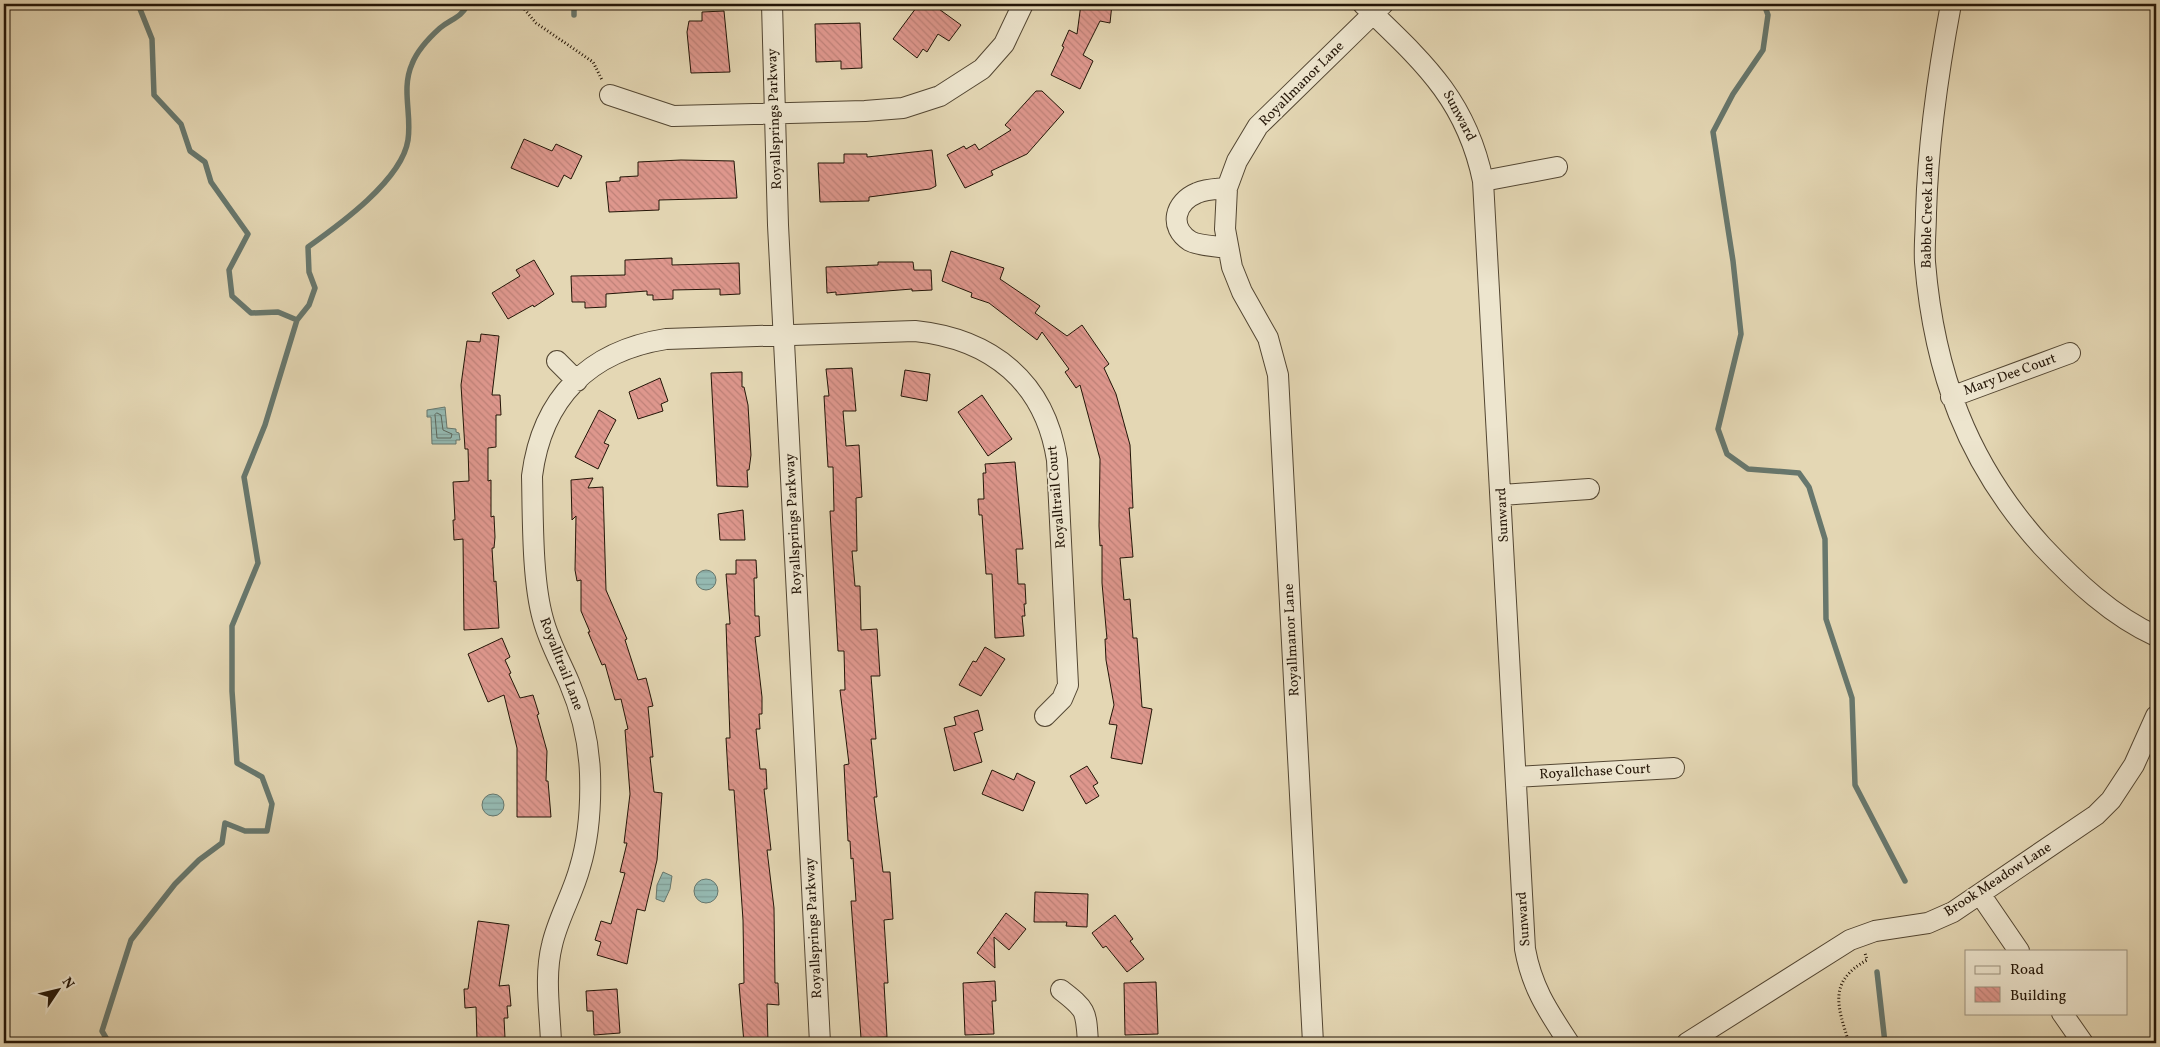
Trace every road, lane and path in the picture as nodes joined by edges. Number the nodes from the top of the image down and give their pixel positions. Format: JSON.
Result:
{"nodes":[{"id":1,"x":520,"y":4,"type":"edge"},
{"id":2,"x":772,"y":4,"type":"edge"},
{"id":3,"x":1023,"y":4,"type":"edge"},
{"id":4,"x":1951,"y":4,"type":"edge"},
{"id":5,"x":1373,"y":7,"type":"edge"},
{"id":6,"x":610,"y":95,"type":"joint"},
{"id":7,"x":776,"y":113,"type":"junction"},
{"id":8,"x":1557,"y":167,"type":"dead end"},
{"id":9,"x":1484,"y":181,"type":"junction"},
{"id":10,"x":1228,"y":188,"type":"junction"},
{"id":11,"x":1228,"y":248,"type":"junction"},
{"id":12,"x":784,"y":334,"type":"junction"},
{"id":13,"x":2070,"y":353,"type":"dead end"},
{"id":14,"x":557,"y":361,"type":"dead end"},
{"id":15,"x":577,"y":381,"type":"junction"},
{"id":16,"x":1951,"y":397,"type":"junction"},
{"id":17,"x":1589,"y":490,"type":"dead end"},
{"id":18,"x":1502,"y":496,"type":"junction"},
{"id":19,"x":2156,"y":636,"type":"edge"},
{"id":20,"x":1046,"y":716,"type":"dead end"},
{"id":21,"x":2156,"y":716,"type":"edge"},
{"id":22,"x":1674,"y":768,"type":"dead end"},
{"id":23,"x":1516,"y":777,"type":"junction"},
{"id":24,"x":1980,"y":894,"type":"junction"},
{"id":25,"x":1859,"y":937,"type":"junction"},
{"id":26,"x":2019,"y":950,"type":"edge"},
{"id":27,"x":1061,"y":990,"type":"dead end"},
{"id":28,"x":2063,"y":1014,"type":"edge"},
{"id":29,"x":551,"y":1043,"type":"edge"},
{"id":30,"x":820,"y":1043,"type":"edge"},
{"id":31,"x":1088,"y":1043,"type":"edge"},
{"id":32,"x":1313,"y":1043,"type":"edge"},
{"id":33,"x":1569,"y":1043,"type":"edge"},
{"id":34,"x":1687,"y":1043,"type":"edge"},
{"id":35,"x":1848,"y":1043,"type":"edge"},
{"id":36,"x":2083,"y":1043,"type":"edge"}],
"edges":[{"from":1,"to":6,"type":"path"},
{"from":2,"to":7,"type":"street","name":"Royallsprings Parkway"},
{"from":3,"to":7,"type":"street"},
{"from":4,"to":16,"type":"street","name":"Babble Creek Lane"},
{"from":5,"to":9,"type":"street","name":"Sunward"},
{"from":5,"to":10,"type":"street","name":"Royallmanor Lane"},
{"from":6,"to":7,"type":"street"},
{"from":7,"to":12,"type":"street","name":"Royallsprings Parkway"},
{"from":8,"to":9,"type":"street"},
{"from":9,"to":18,"type":"street","name":"Sunward"},
{"from":10,"to":11,"type":"street","name":"Royallmanor Lane"},
{"from":10,"to":11,"type":"street"},
{"from":11,"to":32,"type":"street","name":"Royallmanor Lane"},
{"from":12,"to":15,"type":"street","name":"Royalltrail Lane"},
{"from":12,"to":20,"type":"street","name":"Royalltrail Court"},
{"from":12,"to":30,"type":"street","name":"Royallsprings Parkway"},
{"from":13,"to":16,"type":"street","name":"Mary Dee Court"},
{"from":14,"to":15,"type":"street"},
{"from":15,"to":29,"type":"street","name":"Royalltrail Lane"},
{"from":16,"to":19,"type":"street","name":"Babble Creek Lane"},
{"from":17,"to":18,"type":"street"},
{"from":18,"to":23,"type":"street","name":"Sunward"},
{"from":21,"to":24,"type":"street","name":"Brook Meadow Lane"},
{"from":22,"to":23,"type":"street","name":"Royallchase Court"},
{"from":23,"to":33,"type":"street","name":"Sunward"},
{"from":24,"to":25,"type":"street","name":"Brook Meadow Lane"},
{"from":24,"to":26,"type":"street"},
{"from":25,"to":34,"type":"street","name":"Brook Meadow Lane"},
{"from":25,"to":35,"type":"path"},
{"from":27,"to":31,"type":"street"},
{"from":28,"to":36,"type":"street"}]}
